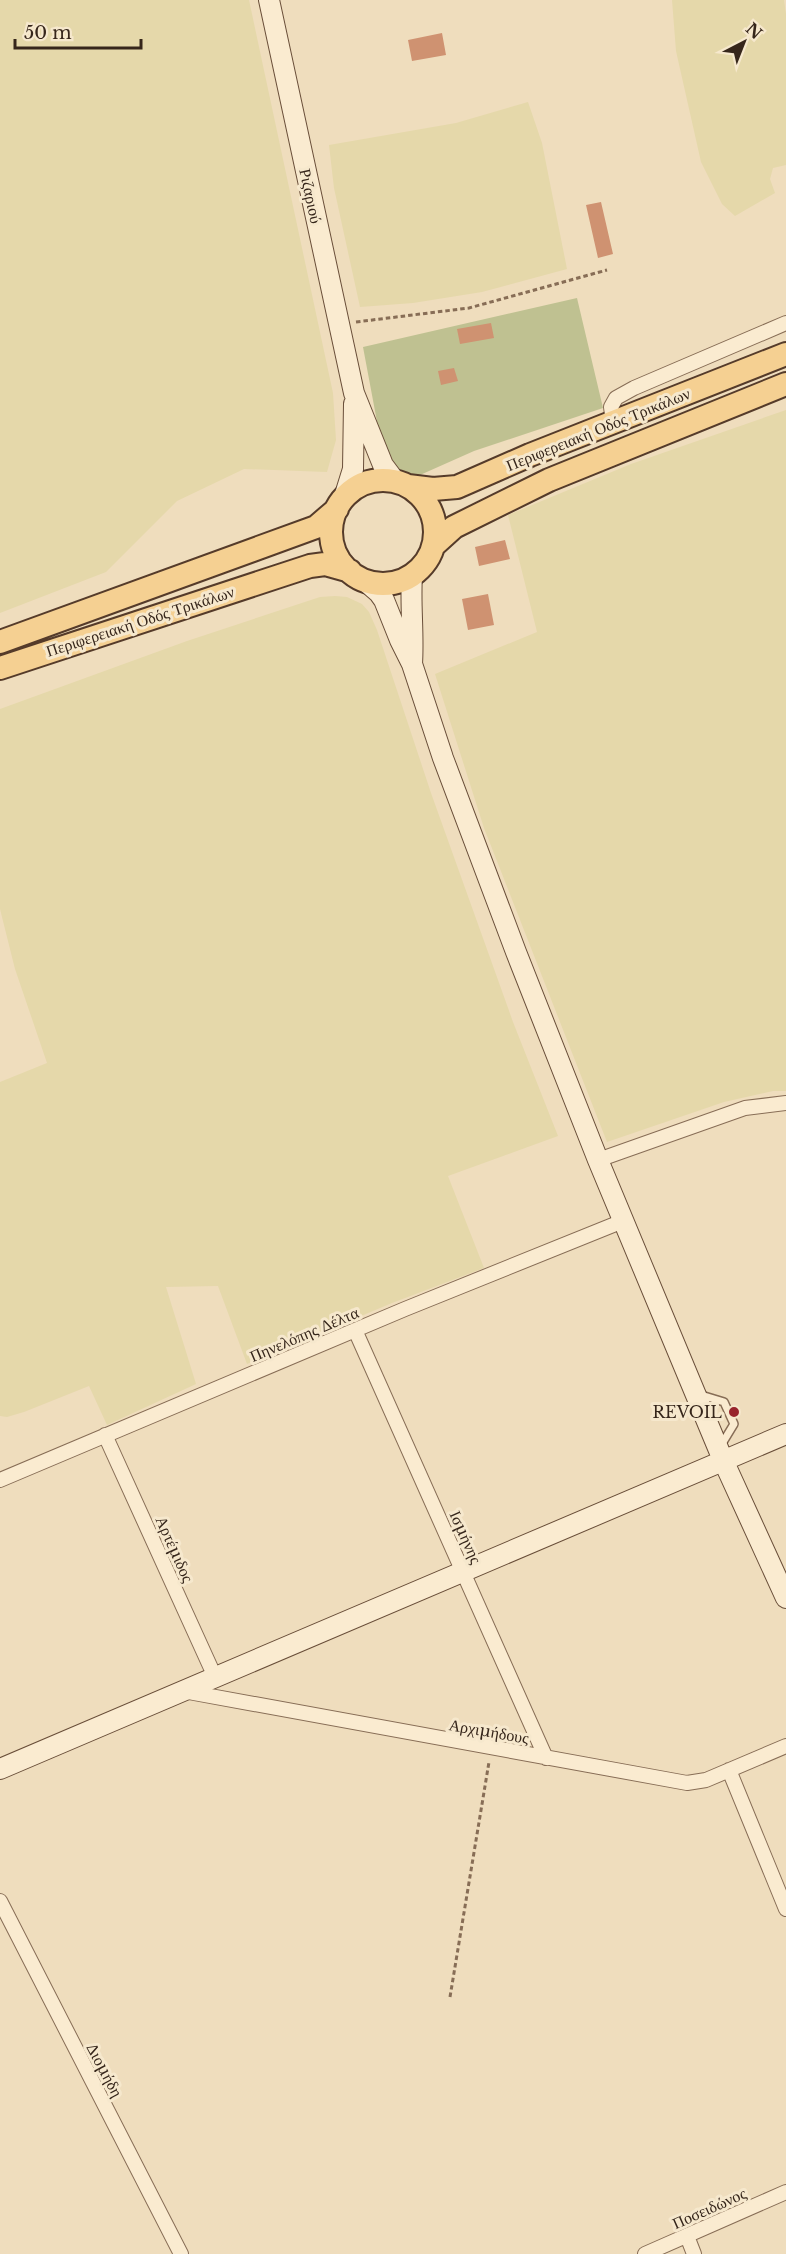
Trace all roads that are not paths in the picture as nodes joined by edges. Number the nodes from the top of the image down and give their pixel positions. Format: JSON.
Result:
{"nodes":[{"id":1,"x":269,"y":0,"type":"edge"},
{"id":2,"x":786,"y":323,"type":"edge"},
{"id":3,"x":786,"y":354,"type":"edge"},
{"id":4,"x":786,"y":384,"type":"edge"},
{"id":5,"x":354,"y":393,"type":"junction"},
{"id":6,"x":613,"y":422,"type":"junction"},
{"id":7,"x":402,"y":484,"type":"junction"},
{"id":8,"x":340,"y":503,"type":"junction"},
{"id":9,"x":433,"y":546,"type":"junction"},
{"id":10,"x":412,"y":575,"type":"junction"},
{"id":11,"x":357,"y":576,"type":"junction"},
{"id":12,"x":0,"y":642,"type":"edge"},
{"id":13,"x":412,"y":664,"type":"junction"},
{"id":14,"x":0,"y":668,"type":"edge"},
{"id":15,"x":786,"y":1103,"type":"edge"},
{"id":16,"x":598,"y":1160,"type":"junction"},
{"id":17,"x":623,"y":1221,"type":"junction"},
{"id":18,"x":355,"y":1330,"type":"junction"},
{"id":19,"x":786,"y":1434,"type":"edge"},
{"id":20,"x":105,"y":1435,"type":"junction"},
{"id":21,"x":721,"y":1454,"type":"junction"},
{"id":22,"x":0,"y":1480,"type":"edge"},
{"id":23,"x":463,"y":1571,"type":"junction"},
{"id":24,"x":786,"y":1598,"type":"edge"},
{"id":25,"x":215,"y":1677,"type":"junction"},
{"id":26,"x":181,"y":1691,"type":"junction"},
{"id":27,"x":786,"y":1746,"type":"edge"},
{"id":28,"x":546,"y":1758,"type":"junction"},
{"id":29,"x":0,"y":1769,"type":"edge"},
{"id":30,"x":729,"y":1770,"type":"junction"},
{"id":31,"x":0,"y":1901,"type":"edge"},
{"id":32,"x":786,"y":1909,"type":"edge"},
{"id":33,"x":786,"y":2192,"type":"edge"},
{"id":34,"x":687,"y":2236,"type":"junction"},
{"id":35,"x":182,"y":2254,"type":"edge"},
{"id":36,"x":645,"y":2254,"type":"edge"},
{"id":37,"x":694,"y":2254,"type":"edge"}],
"edges":[{"from":1,"to":5,"type":"street","name":"Ριζαριού"},
{"from":2,"to":6,"type":"street"},
{"from":3,"to":6,"type":"main road","name":"Περιφερειακή Οδός Τρικάλων"},
{"from":4,"to":9,"type":"main road","name":"Περιφερειακή Οδός Τρικάλων"},
{"from":5,"to":7,"type":"street","name":"Ριζαριού"},
{"from":5,"to":8,"type":"street","name":"Ριζαριού"},
{"from":6,"to":7,"type":"main road","name":"Περιφερειακή Οδός Τρικάλων"},
{"from":7,"to":8,"type":"main road"},
{"from":7,"to":9,"type":"main road"},
{"from":8,"to":11,"type":"main road"},
{"from":8,"to":12,"type":"main road","name":"Περιφερειακή Οδός Τρικάλων"},
{"from":9,"to":10,"type":"main road"},
{"from":10,"to":11,"type":"main road"},
{"from":10,"to":13,"type":"street"},
{"from":11,"to":13,"type":"street"},
{"from":11,"to":14,"type":"main road","name":"Περιφερειακή Οδός Τρικάλων"},
{"from":13,"to":16,"type":"street"},
{"from":15,"to":16,"type":"street"},
{"from":16,"to":17,"type":"street"},
{"from":17,"to":18,"type":"street","name":"Πηνελόπης Δέλτα"},
{"from":17,"to":21,"type":"street"},
{"from":18,"to":20,"type":"street","name":"Πηνελόπης Δέλτα"},
{"from":18,"to":23,"type":"street","name":"Ισμήνης"},
{"from":19,"to":21,"type":"street"},
{"from":20,"to":22,"type":"street","name":"Πηνελόπης Δέλτα"},
{"from":20,"to":25,"type":"street","name":"Αρτέμιδος"},
{"from":21,"to":23,"type":"street"},
{"from":21,"to":24,"type":"street"},
{"from":23,"to":25,"type":"street"},
{"from":23,"to":28,"type":"street","name":"Ισμήνης"},
{"from":25,"to":26,"type":"street"},
{"from":26,"to":28,"type":"street","name":"Αρχιμήδους"},
{"from":26,"to":29,"type":"street"},
{"from":27,"to":30,"type":"street","name":"Αρχιμήδους"},
{"from":28,"to":30,"type":"street","name":"Αρχιμήδους"},
{"from":30,"to":32,"type":"street"},
{"from":31,"to":35,"type":"street","name":"Διομήδη"},
{"from":33,"to":34,"type":"street","name":"Ποσειδώνος"},
{"from":34,"to":36,"type":"street","name":"Ποσειδώνος"},
{"from":34,"to":37,"type":"street"}]}
